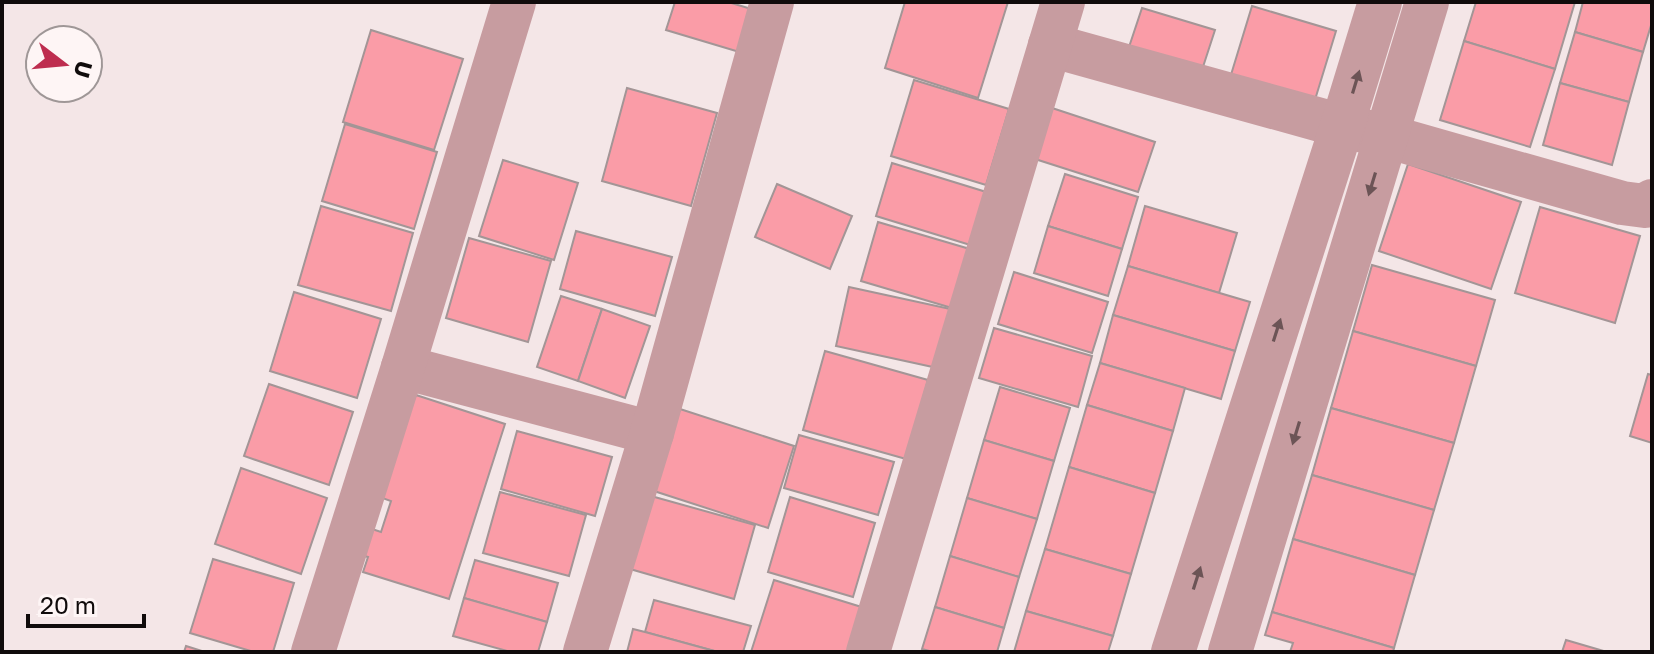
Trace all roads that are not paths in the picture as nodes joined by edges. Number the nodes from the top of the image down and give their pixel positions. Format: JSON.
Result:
{"nodes":[{"id":1,"x":514,"y":2,"type":"edge"},
{"id":2,"x":772,"y":2,"type":"edge"},
{"id":3,"x":1063,"y":2,"type":"edge"},
{"id":4,"x":1380,"y":2,"type":"edge"},
{"id":5,"x":1427,"y":2,"type":"edge"},
{"id":6,"x":1050,"y":45,"type":"junction"},
{"id":7,"x":1342,"y":126,"type":"junction"},
{"id":8,"x":1386,"y":136,"type":"junction"},
{"id":9,"x":1652,"y":201,"type":"edge"},
{"id":10,"x":403,"y":367,"type":"junction"},
{"id":11,"x":652,"y":433,"type":"junction"},
{"id":12,"x":313,"y":652,"type":"edge"},
{"id":13,"x":585,"y":652,"type":"edge"},
{"id":14,"x":868,"y":652,"type":"edge"},
{"id":15,"x":1173,"y":652,"type":"edge"},
{"id":16,"x":1230,"y":652,"type":"edge"}],
"edges":[{"from":1,"to":10,"type":"street"},
{"from":2,"to":11,"type":"street"},
{"from":3,"to":6,"type":"street"},
{"from":7,"to":4,"type":"street","one_way":true},
{"from":5,"to":8,"type":"street"},
{"from":6,"to":7,"type":"street"},
{"from":6,"to":14,"type":"street"},
{"from":7,"to":8,"type":"street"},
{"from":15,"to":7,"type":"street","one_way":true},
{"from":8,"to":9,"type":"street"},
{"from":8,"to":16,"type":"street","one_way":true},
{"from":10,"to":11,"type":"street"},
{"from":10,"to":12,"type":"street"},
{"from":11,"to":13,"type":"street"}]}
